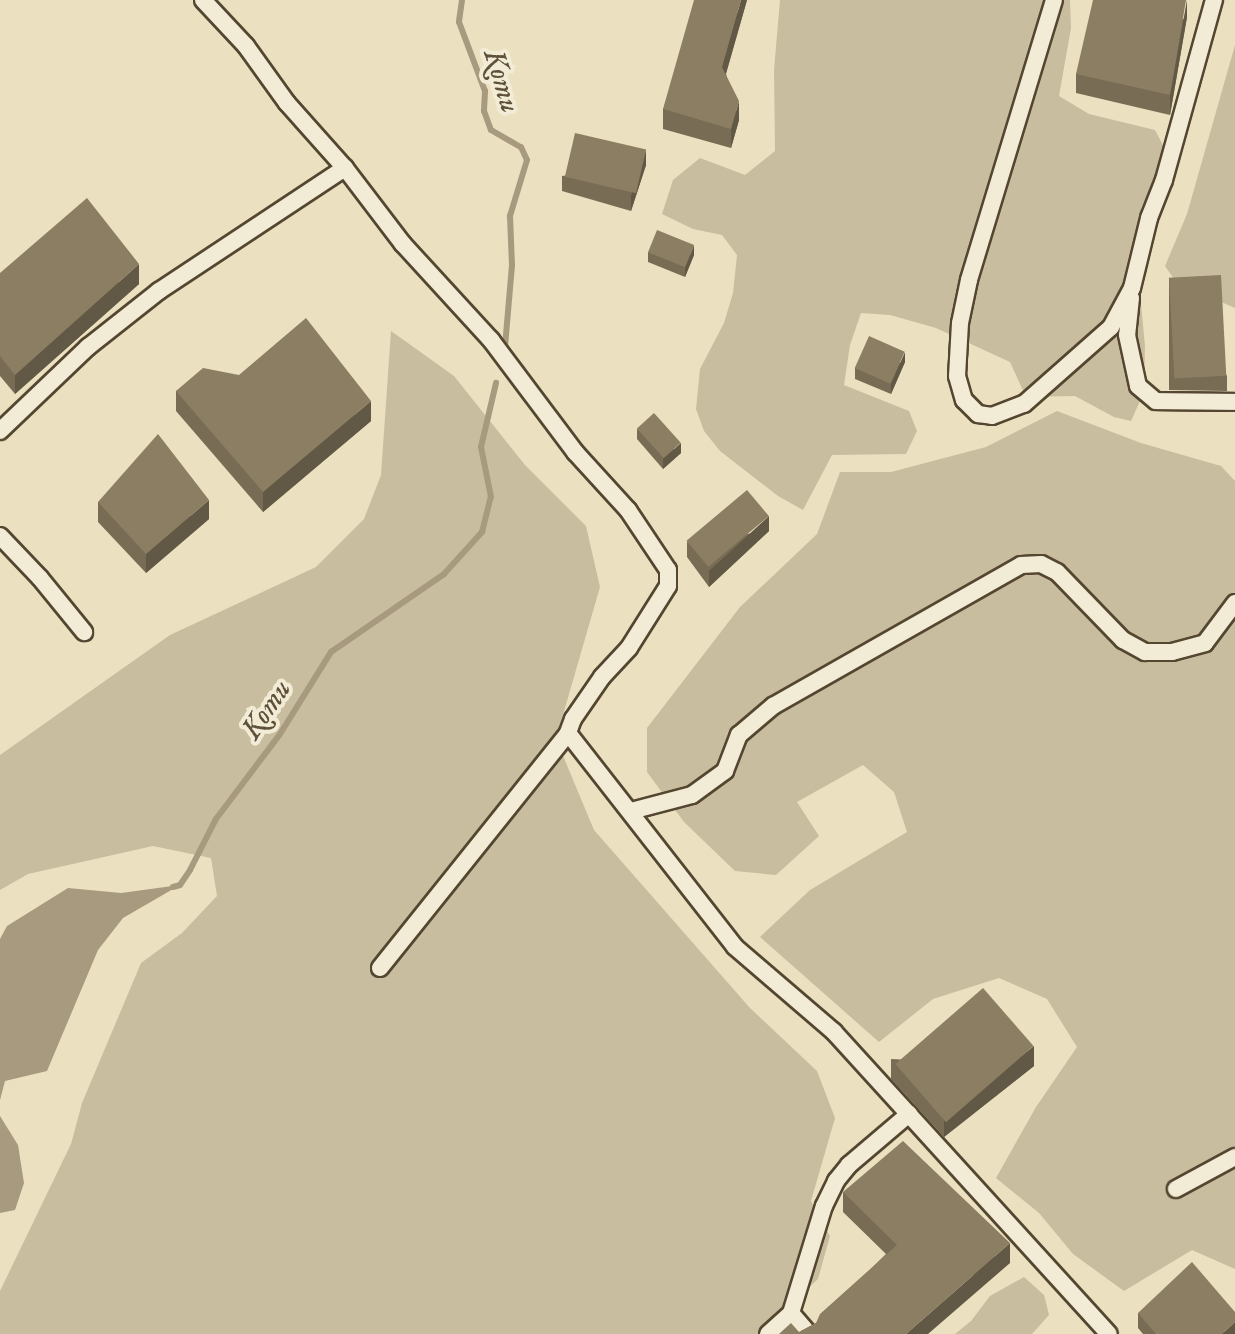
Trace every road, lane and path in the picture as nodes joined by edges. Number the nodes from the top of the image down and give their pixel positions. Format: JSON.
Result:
{"nodes":[{"id":1,"x":203,"y":0,"type":"edge"},
{"id":2,"x":1054,"y":0,"type":"edge"},
{"id":3,"x":1214,"y":0,"type":"edge"},
{"id":4,"x":345,"y":168,"type":"junction"},
{"id":5,"x":1132,"y":288,"type":"junction"},
{"id":6,"x":1235,"y":402,"type":"edge"},
{"id":7,"x":0,"y":431,"type":"edge"},
{"id":8,"x":0,"y":536,"type":"edge"},
{"id":9,"x":1235,"y":603,"type":"edge"},
{"id":10,"x":84,"y":632,"type":"dead end"},
{"id":11,"x":568,"y":733,"type":"junction"},
{"id":12,"x":631,"y":811,"type":"junction"},
{"id":13,"x":380,"y":968,"type":"dead end"},
{"id":14,"x":909,"y":1114,"type":"junction"},
{"id":15,"x":1235,"y":1157,"type":"edge"},
{"id":16,"x":1176,"y":1189,"type":"dead end"},
{"id":17,"x":791,"y":1313,"type":"junction"},
{"id":18,"x":768,"y":1334,"type":"edge"},
{"id":19,"x":809,"y":1334,"type":"edge"},
{"id":20,"x":1109,"y":1334,"type":"edge"}],
"edges":[{"from":1,"to":4,"type":"street"},
{"from":2,"to":5,"type":"street"},
{"from":3,"to":5,"type":"street"},
{"from":4,"to":7,"type":"street"},
{"from":4,"to":11,"type":"street"},
{"from":5,"to":6,"type":"street"},
{"from":8,"to":10,"type":"street"},
{"from":9,"to":12,"type":"street"},
{"from":11,"to":12,"type":"street"},
{"from":11,"to":13,"type":"street"},
{"from":12,"to":14,"type":"street"},
{"from":14,"to":17,"type":"street"},
{"from":14,"to":20,"type":"street"},
{"from":15,"to":16,"type":"street"},
{"from":17,"to":18,"type":"street"},
{"from":17,"to":19,"type":"street"}]}
